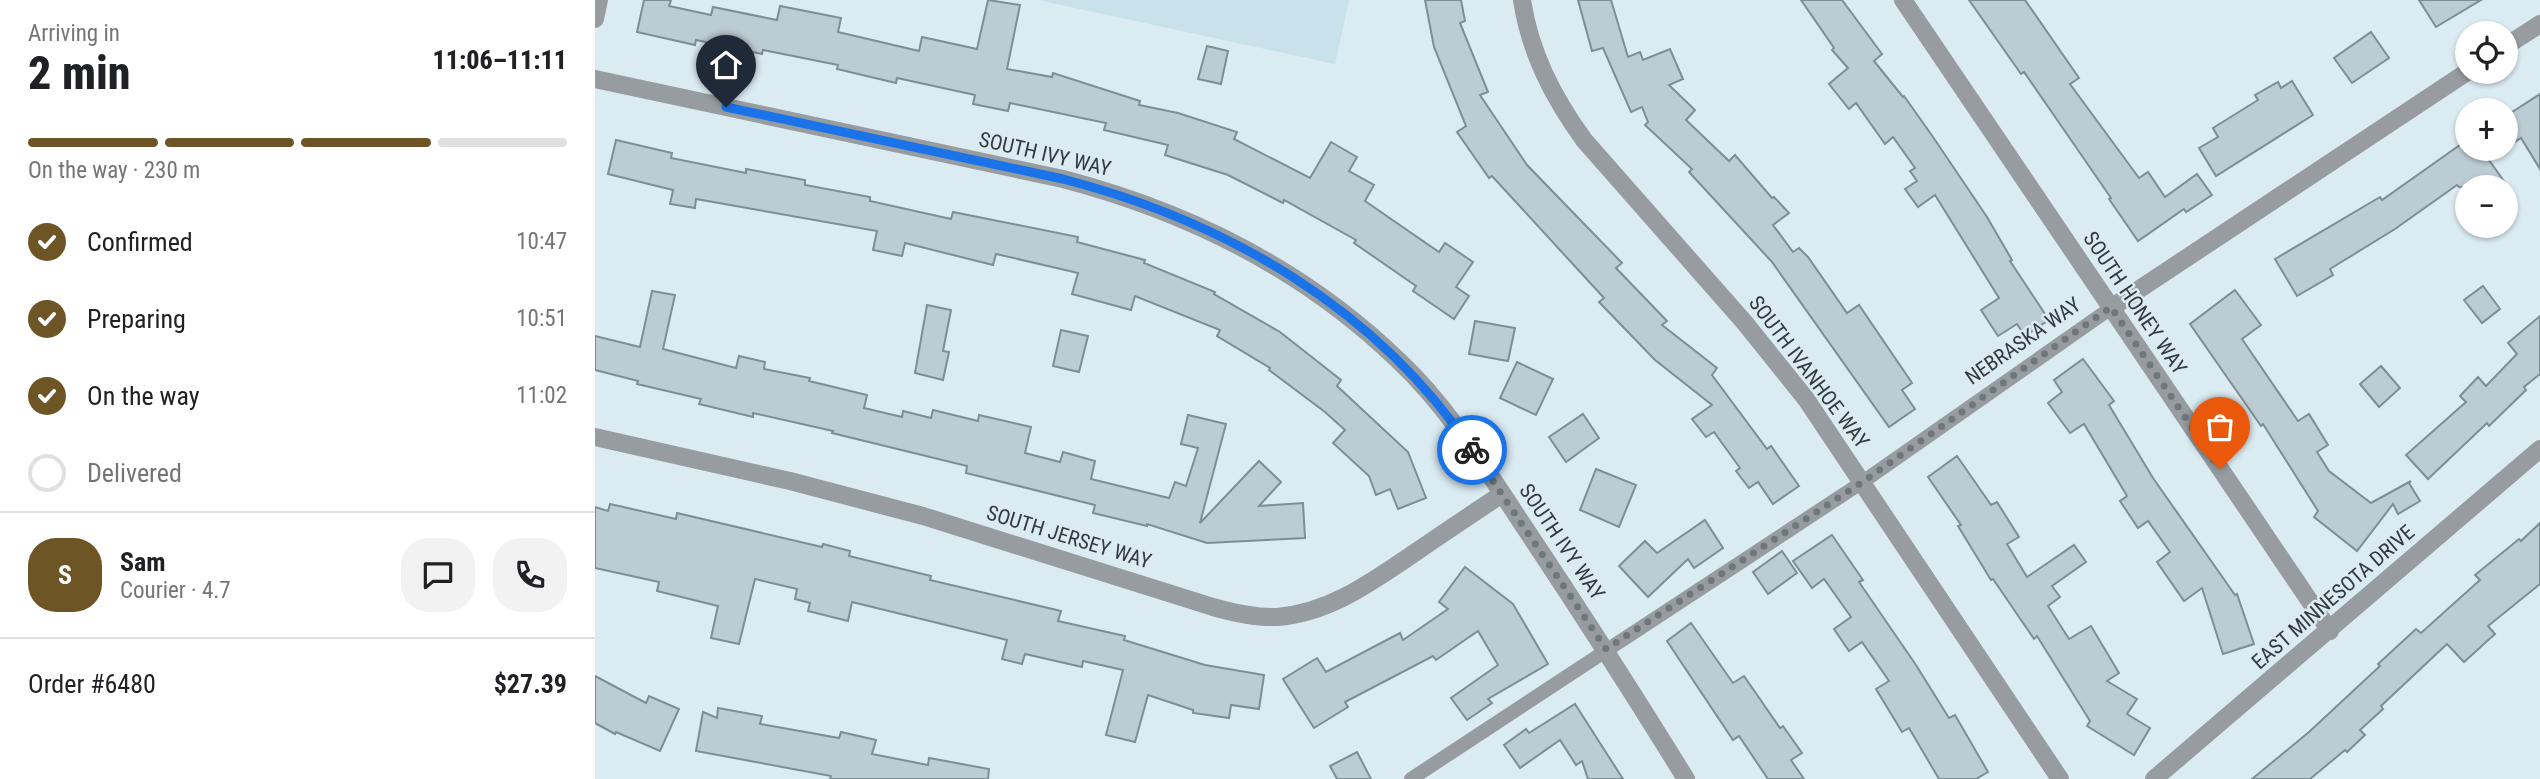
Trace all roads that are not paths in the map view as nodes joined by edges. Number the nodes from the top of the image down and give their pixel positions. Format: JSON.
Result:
{"nodes":[{"id":1,"x":599,"y":0,"type":"edge"},
{"id":2,"x":1522,"y":0,"type":"edge"},
{"id":3,"x":1903,"y":0,"type":"edge"},
{"id":4,"x":595,"y":19,"type":"edge"},
{"id":5,"x":2540,"y":24,"type":"edge"},
{"id":6,"x":2518,"y":38,"type":"edge"},
{"id":7,"x":595,"y":79,"type":"edge"},
{"id":8,"x":2455,"y":80,"type":"edge"},
{"id":9,"x":2111,"y":307,"type":"junction"},
{"id":10,"x":595,"y":437,"type":"edge"},
{"id":11,"x":2540,"y":449,"type":"edge"},
{"id":12,"x":1864,"y":481,"type":"junction"},
{"id":13,"x":1502,"y":494,"type":"junction"},
{"id":14,"x":2330,"y":631,"type":"junction"},
{"id":15,"x":1606,"y":649,"type":"junction"},
{"id":16,"x":1411,"y":779,"type":"edge"},
{"id":17,"x":1686,"y":779,"type":"edge"},
{"id":18,"x":2060,"y":779,"type":"edge"},
{"id":19,"x":2154,"y":779,"type":"edge"}],
"edges":[{"from":1,"to":4,"type":"street"},
{"from":2,"to":12,"type":"street","name":"SOUTH IVANHOE WAY"},
{"from":3,"to":9,"type":"street","name":"SOUTH HONEY WAY"},
{"from":5,"to":6,"type":"street"},
{"from":7,"to":13,"type":"street","name":"SOUTH IVY WAY"},
{"from":8,"to":9,"type":"street","name":"NEBRASKA WAY"},
{"from":9,"to":12,"type":"lane","name":"NEBRASKA WAY"},
{"from":9,"to":14,"type":"street","name":"SOUTH HONEY WAY"},
{"from":10,"to":13,"type":"street","name":"SOUTH JERSEY WAY"},
{"from":11,"to":14,"type":"street","name":"EAST MINNESOTA DRIVE"},
{"from":12,"to":15,"type":"lane","name":"NEBRASKA WAY"},
{"from":12,"to":18,"type":"street","name":"SOUTH IVANHOE WAY"},
{"from":13,"to":15,"type":"street","name":"SOUTH IVY WAY"},
{"from":14,"to":19,"type":"street","name":"EAST MINNESOTA DRIVE"},
{"from":15,"to":16,"type":"lane","name":"NEBRASKA WAY"},
{"from":15,"to":17,"type":"street","name":"SOUTH IVY WAY"}]}
